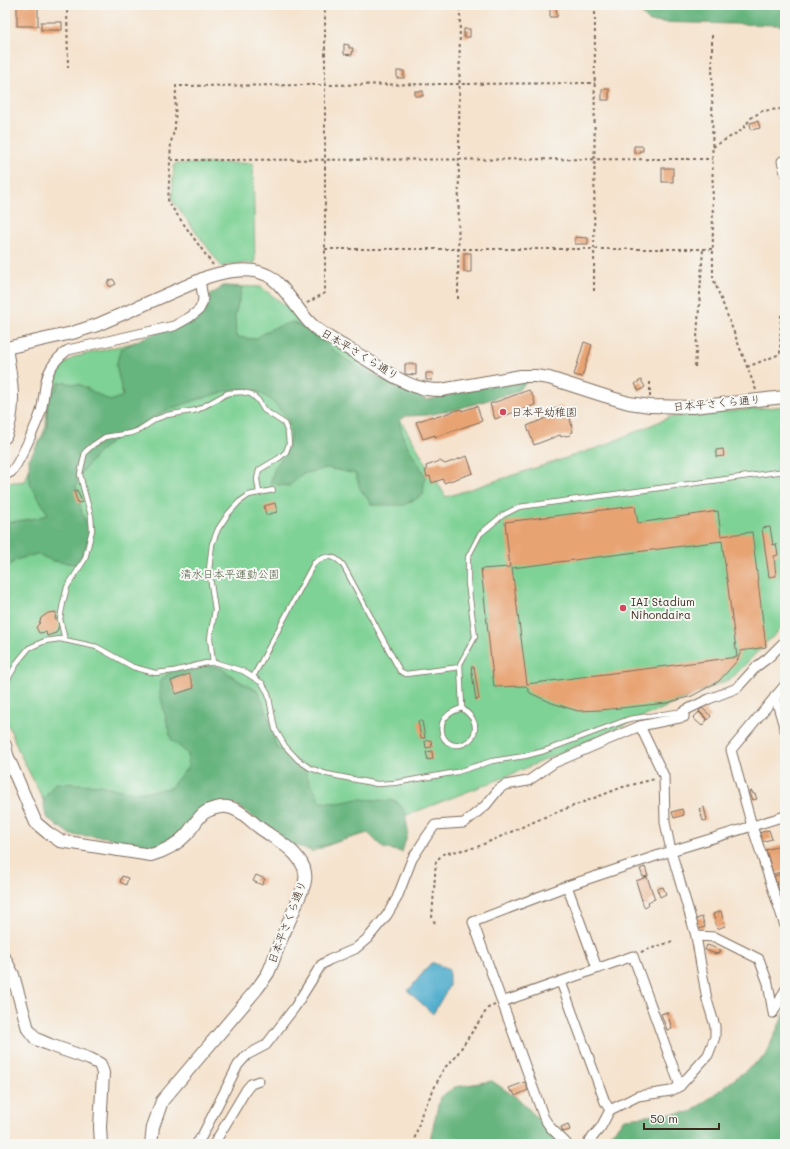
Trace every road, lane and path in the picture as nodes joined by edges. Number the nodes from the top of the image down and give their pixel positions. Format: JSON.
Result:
{"nodes":[{"id":1,"x":68,"y":5,"type":"edge"},
{"id":2,"x":325,"y":5,"type":"edge"},
{"id":3,"x":460,"y":5,"type":"edge"},
{"id":4,"x":594,"y":5,"type":"edge"},
{"id":5,"x":5,"y":18,"type":"edge"},
{"id":6,"x":712,"y":36,"type":"dead end"},
{"id":7,"x":5,"y":42,"type":"edge"},
{"id":8,"x":5,"y":53,"type":"edge"},
{"id":9,"x":68,"y":68,"type":"dead end"},
{"id":10,"x":595,"y":83,"type":"junction"},
{"id":11,"x":459,"y":84,"type":"junction"},
{"id":12,"x":325,"y":85,"type":"junction"},
{"id":13,"x":780,"y":109,"type":"dead end"},
{"id":14,"x":713,"y":147,"type":"junction"},
{"id":15,"x":325,"y":158,"type":"junction"},
{"id":16,"x":459,"y":158,"type":"junction"},
{"id":17,"x":595,"y":158,"type":"junction"},
{"id":18,"x":713,"y":158,"type":"junction"},
{"id":19,"x":170,"y":160,"type":"junction"},
{"id":20,"x":782,"y":161,"type":"dead end"},
{"id":21,"x":785,"y":173,"type":"edge"},
{"id":22,"x":5,"y":246,"type":"edge"},
{"id":23,"x":325,"y":249,"type":"junction"},
{"id":24,"x":459,"y":249,"type":"junction"},
{"id":25,"x":594,"y":249,"type":"junction"},
{"id":26,"x":703,"y":249,"type":"junction"},
{"id":27,"x":714,"y":249,"type":"junction"},
{"id":28,"x":219,"y":273,"type":"junction"},
{"id":29,"x":200,"y":280,"type":"junction"},
{"id":30,"x":5,"y":285,"type":"edge"},
{"id":31,"x":594,"y":291,"type":"dead end"},
{"id":32,"x":458,"y":299,"type":"dead end"},
{"id":33,"x":297,"y":308,"type":"junction"},
{"id":34,"x":781,"y":315,"type":"dead end"},
{"id":35,"x":6,"y":348,"type":"edge"},
{"id":36,"x":695,"y":367,"type":"dead end"},
{"id":37,"x":747,"y":367,"type":"junction"},
{"id":38,"x":785,"y":397,"type":"edge"},
{"id":39,"x":760,"y":400,"type":"junction"},
{"id":40,"x":5,"y":437,"type":"edge"},
{"id":41,"x":785,"y":471,"type":"edge"},
{"id":42,"x":5,"y":475,"type":"edge"},
{"id":43,"x":273,"y":490,"type":"dead end"},
{"id":44,"x":259,"y":493,"type":"junction"},
{"id":45,"x":65,"y":640,"type":"junction"},
{"id":46,"x":785,"y":640,"type":"edge"},
{"id":47,"x":213,"y":663,"type":"junction"},
{"id":48,"x":460,"y":667,"type":"junction"},
{"id":49,"x":253,"y":678,"type":"junction"},
{"id":50,"x":5,"y":684,"type":"edge"},
{"id":51,"x":785,"y":685,"type":"edge"},
{"id":52,"x":775,"y":696,"type":"junction"},
{"id":53,"x":462,"y":708,"type":"junction"},
{"id":54,"x":684,"y":711,"type":"junction"},
{"id":55,"x":640,"y":726,"type":"junction"},
{"id":56,"x":785,"y":730,"type":"edge"},
{"id":57,"x":5,"y":745,"type":"edge"},
{"id":58,"x":664,"y":776,"type":"junction"},
{"id":59,"x":785,"y":816,"type":"edge"},
{"id":60,"x":752,"y":826,"type":"junction"},
{"id":61,"x":671,"y":851,"type":"junction"},
{"id":62,"x":567,"y":886,"type":"junction"},
{"id":63,"x":435,"y":923,"type":"dead end"},
{"id":64,"x":785,"y":926,"type":"edge"},
{"id":65,"x":696,"y":936,"type":"junction"},
{"id":66,"x":673,"y":941,"type":"dead end"},
{"id":67,"x":633,"y":956,"type":"junction"},
{"id":68,"x":5,"y":960,"type":"edge"},
{"id":69,"x":597,"y":968,"type":"junction"},
{"id":70,"x":561,"y":982,"type":"junction"},
{"id":71,"x":785,"y":990,"type":"edge"},
{"id":72,"x":502,"y":1002,"type":"junction"},
{"id":73,"x":259,"y":1081,"type":"dead end"},
{"id":74,"x":680,"y":1086,"type":"junction"},
{"id":75,"x":610,"y":1110,"type":"junction"},
{"id":76,"x":101,"y":1144,"type":"edge"},
{"id":77,"x":151,"y":1144,"type":"edge"},
{"id":78,"x":196,"y":1144,"type":"edge"},
{"id":79,"x":214,"y":1144,"type":"edge"},
{"id":80,"x":413,"y":1144,"type":"edge"},
{"id":81,"x":567,"y":1144,"type":"edge"},
{"id":82,"x":587,"y":1144,"type":"edge"}],
"edges":[{"from":1,"to":9,"type":"path"},
{"from":2,"to":12,"type":"path"},
{"from":3,"to":11,"type":"path"},
{"from":4,"to":10,"type":"path"},
{"from":5,"to":7,"type":"path"},
{"from":6,"to":14,"type":"path"},
{"from":7,"to":8,"type":"path"},
{"from":10,"to":11,"type":"path"},
{"from":10,"to":17,"type":"path"},
{"from":11,"to":12,"type":"path"},
{"from":11,"to":16,"type":"path"},
{"from":12,"to":15,"type":"path"},
{"from":12,"to":19,"type":"path"},
{"from":13,"to":14,"type":"path"},
{"from":14,"to":18,"type":"path"},
{"from":15,"to":16,"type":"path"},
{"from":15,"to":19,"type":"path"},
{"from":15,"to":23,"type":"path"},
{"from":16,"to":17,"type":"path"},
{"from":16,"to":24,"type":"path"},
{"from":17,"to":18,"type":"path"},
{"from":17,"to":25,"type":"path"},
{"from":18,"to":27,"type":"path"},
{"from":19,"to":28,"type":"path"},
{"from":20,"to":21,"type":"street"},
{"from":22,"to":30,"type":"path"},
{"from":23,"to":24,"type":"path"},
{"from":23,"to":33,"type":"path"},
{"from":24,"to":25,"type":"path"},
{"from":24,"to":32,"type":"path"},
{"from":25,"to":26,"type":"path"},
{"from":25,"to":31,"type":"path"},
{"from":26,"to":27,"type":"path"},
{"from":26,"to":36,"type":"path"},
{"from":27,"to":37,"type":"path"},
{"from":28,"to":29,"type":"street","name":"日本平さくら通り"},
{"from":28,"to":33,"type":"street","name":"日本平さくら通り"},
{"from":29,"to":35,"type":"street","name":"日本平さくら通り"},
{"from":29,"to":42,"type":"street"},
{"from":30,"to":35,"type":"path"},
{"from":33,"to":39,"type":"street","name":"日本平さくら通り"},
{"from":34,"to":37,"type":"path"},
{"from":35,"to":40,"type":"street"},
{"from":37,"to":39,"type":"path"},
{"from":38,"to":39,"type":"street","name":"日本平さくら通り"},
{"from":41,"to":48,"type":"lane"},
{"from":43,"to":44,"type":"lane"},
{"from":44,"to":45,"type":"lane"},
{"from":44,"to":47,"type":"lane"},
{"from":45,"to":47,"type":"lane"},
{"from":45,"to":50,"type":"lane"},
{"from":46,"to":54,"type":"street"},
{"from":47,"to":49,"type":"lane"},
{"from":48,"to":49,"type":"lane"},
{"from":48,"to":53,"type":"lane"},
{"from":49,"to":54,"type":"lane"},
{"from":51,"to":52,"type":"street"},
{"from":52,"to":56,"type":"street"},
{"from":52,"to":60,"type":"street"},
{"from":53,"to":53,"type":"lane"},
{"from":54,"to":55,"type":"street"},
{"from":55,"to":58,"type":"street"},
{"from":55,"to":78,"type":"street"},
{"from":57,"to":77,"type":"street","name":"日本平さくら通り"},
{"from":58,"to":61,"type":"street"},
{"from":58,"to":63,"type":"path"},
{"from":59,"to":60,"type":"street"},
{"from":60,"to":61,"type":"street"},
{"from":60,"to":64,"type":"street"},
{"from":61,"to":62,"type":"street"},
{"from":61,"to":65,"type":"street"},
{"from":62,"to":69,"type":"street"},
{"from":62,"to":72,"type":"street"},
{"from":65,"to":71,"type":"street"},
{"from":65,"to":74,"type":"street"},
{"from":66,"to":67,"type":"path"},
{"from":67,"to":69,"type":"street"},
{"from":67,"to":74,"type":"street"},
{"from":68,"to":76,"type":"street"},
{"from":69,"to":70,"type":"street"},
{"from":70,"to":72,"type":"street"},
{"from":70,"to":75,"type":"street"},
{"from":72,"to":80,"type":"path"},
{"from":72,"to":81,"type":"street"},
{"from":73,"to":79,"type":"street"},
{"from":74,"to":75,"type":"street"},
{"from":75,"to":82,"type":"street"}]}
